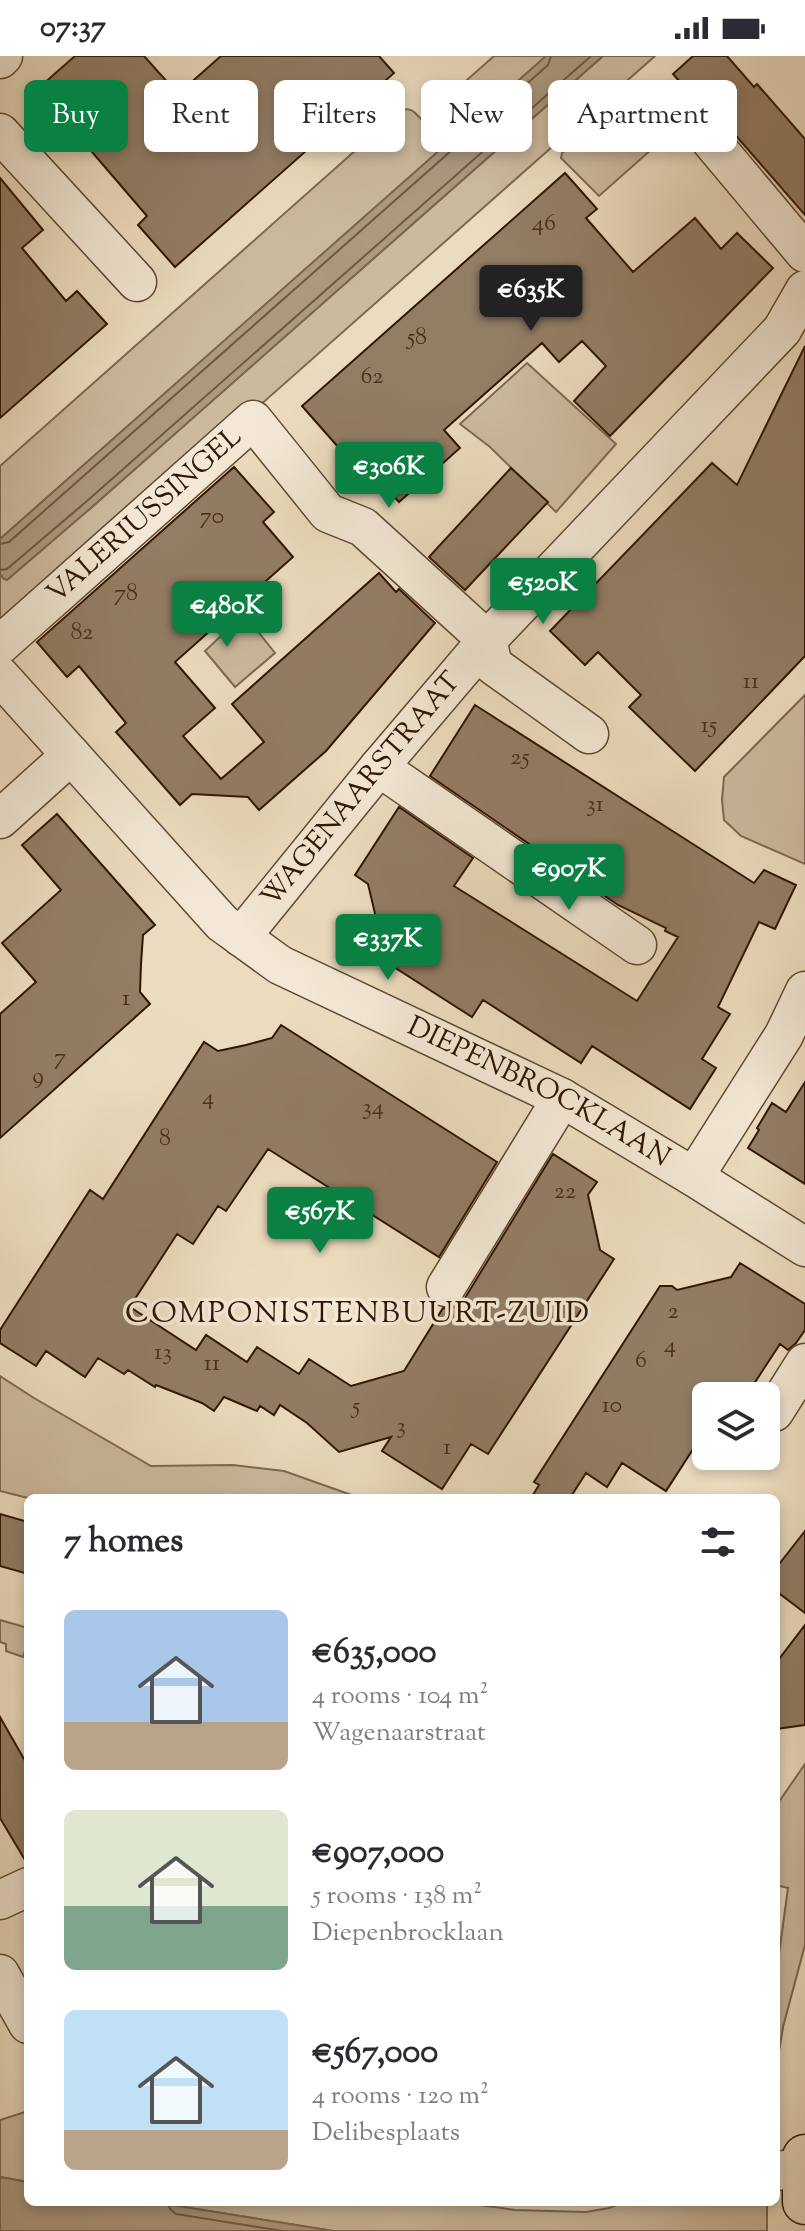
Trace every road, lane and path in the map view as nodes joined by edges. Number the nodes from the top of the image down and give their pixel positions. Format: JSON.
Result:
{"nodes":[{"id":1,"x":0,"y":133,"type":"edge"},
{"id":2,"x":720,"y":152,"type":"edge"},
{"id":3,"x":805,"y":253,"type":"edge"},
{"id":4,"x":137,"y":282,"type":"dead end"},
{"id":5,"x":805,"y":290,"type":"edge"},
{"id":6,"x":794,"y":335,"type":"edge"},
{"id":7,"x":487,"y":640,"type":"junction"},
{"id":8,"x":0,"y":645,"type":"edge"},
{"id":9,"x":0,"y":676,"type":"edge"},
{"id":10,"x":589,"y":734,"type":"dead end"},
{"id":11,"x":71,"y":755,"type":"junction"},
{"id":12,"x":379,"y":767,"type":"junction"},
{"id":13,"x":0,"y":819,"type":"edge"},
{"id":14,"x":241,"y":937,"type":"junction"},
{"id":15,"x":637,"y":945,"type":"dead end"},
{"id":16,"x":805,"y":991,"type":"edge"},
{"id":17,"x":794,"y":1042,"type":"edge"},
{"id":18,"x":562,"y":1098,"type":"junction"},
{"id":19,"x":694,"y":1177,"type":"junction"},
{"id":20,"x":805,"y":1247,"type":"edge"},
{"id":21,"x":446,"y":1287,"type":"dead end"},
{"id":22,"x":805,"y":1363,"type":"edge"},
{"id":23,"x":780,"y":1403,"type":"edge"},
{"id":24,"x":24,"y":1889,"type":"edge"},
{"id":25,"x":0,"y":1900,"type":"edge"},
{"id":26,"x":0,"y":1974,"type":"edge"},
{"id":27,"x":24,"y":2017,"type":"edge"},
{"id":28,"x":805,"y":2157,"type":"edge"},
{"id":29,"x":804,"y":2168,"type":"edge"},
{"id":30,"x":780,"y":2171,"type":"edge"},
{"id":31,"x":805,"y":2202,"type":"edge"}],
"edges":[{"from":1,"to":4,"type":"street"},
{"from":2,"to":3,"type":"street"},
{"from":5,"to":6,"type":"street","name":"WAGENAARSTRAAT"},
{"from":6,"to":7,"type":"street","name":"WAGENAARSTRAAT"},
{"from":7,"to":8,"type":"street","name":"VALERIUSSINGEL"},
{"from":7,"to":10,"type":"street"},
{"from":7,"to":12,"type":"street","name":"WAGENAARSTRAAT"},
{"from":9,"to":11,"type":"street","name":"DIEPENBROCKLAAN"},
{"from":11,"to":13,"type":"street"},
{"from":11,"to":14,"type":"street","name":"DIEPENBROCKLAAN"},
{"from":12,"to":14,"type":"street","name":"WAGENAARSTRAAT"},
{"from":12,"to":15,"type":"street"},
{"from":14,"to":18,"type":"street","name":"DIEPENBROCKLAAN"},
{"from":16,"to":17,"type":"street"},
{"from":17,"to":19,"type":"street"},
{"from":18,"to":19,"type":"street","name":"DIEPENBROCKLAAN"},
{"from":18,"to":21,"type":"street"},
{"from":19,"to":20,"type":"street","name":"DIEPENBROCKLAAN"},
{"from":22,"to":23,"type":"street"},
{"from":24,"to":25,"type":"street"},
{"from":26,"to":27,"type":"street"},
{"from":28,"to":29,"type":"main road"},
{"from":29,"to":30,"type":"street"},
{"from":29,"to":31,"type":"main road"}]}
